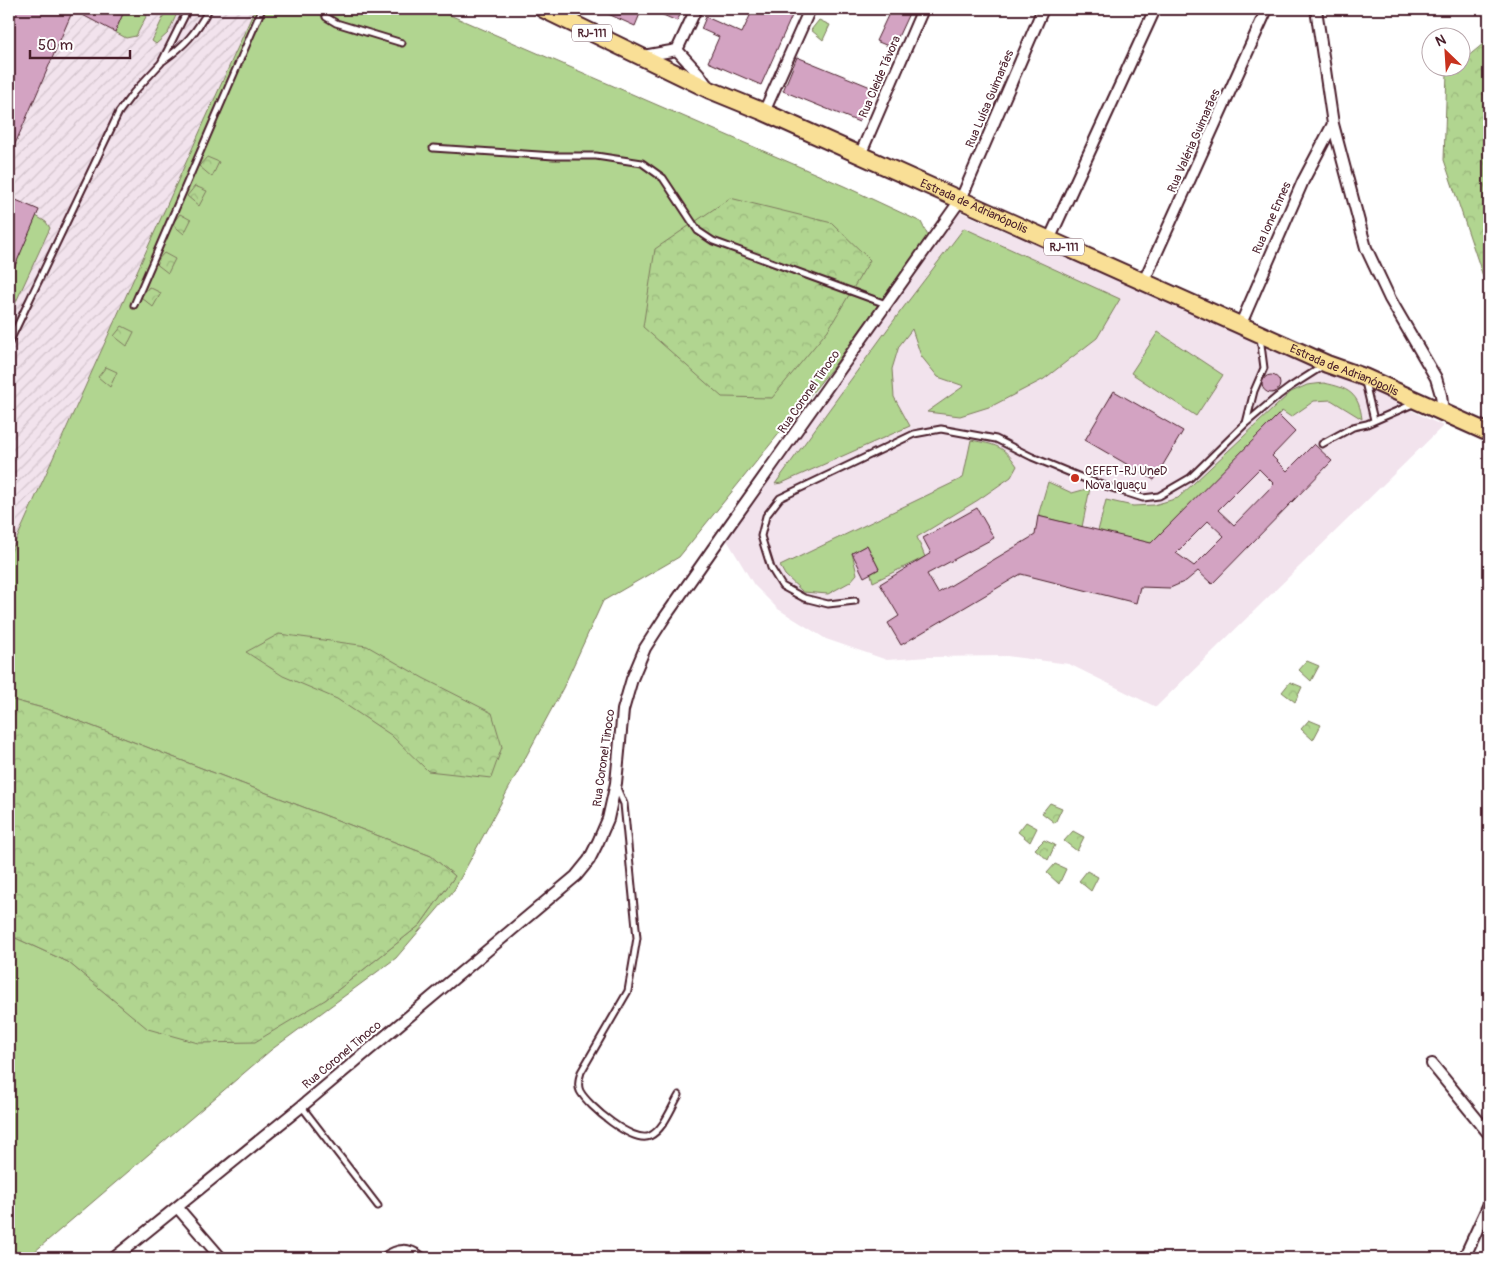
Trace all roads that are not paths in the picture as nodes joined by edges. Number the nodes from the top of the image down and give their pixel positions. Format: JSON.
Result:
{"nodes":[{"id":1,"x":188,"y":9,"type":"edge"},
{"id":2,"x":209,"y":9,"type":"edge"},
{"id":3,"x":262,"y":9,"type":"edge"},
{"id":4,"x":324,"y":9,"type":"edge"},
{"id":5,"x":543,"y":9,"type":"edge"},
{"id":6,"x":696,"y":9,"type":"edge"},
{"id":7,"x":810,"y":9,"type":"edge"},
{"id":8,"x":923,"y":9,"type":"edge"},
{"id":9,"x":1043,"y":9,"type":"edge"},
{"id":10,"x":1155,"y":9,"type":"edge"},
{"id":11,"x":1267,"y":9,"type":"edge"},
{"id":12,"x":1316,"y":9,"type":"edge"},
{"id":13,"x":573,"y":15,"type":"edge"},
{"id":14,"x":402,"y":43,"type":"dead end"},
{"id":15,"x":677,"y":50,"type":"junction"},
{"id":16,"x":641,"y":56,"type":"junction"},
{"id":17,"x":161,"y":63,"type":"junction"},
{"id":18,"x":710,"y":90,"type":"junction"},
{"id":19,"x":764,"y":112,"type":"junction"},
{"id":20,"x":1333,"y":124,"type":"junction"},
{"id":21,"x":433,"y":148,"type":"dead end"},
{"id":22,"x":860,"y":155,"type":"junction"},
{"id":23,"x":961,"y":199,"type":"junction"},
{"id":24,"x":1049,"y":240,"type":"junction"},
{"id":25,"x":1143,"y":283,"type":"junction"},
{"id":26,"x":887,"y":304,"type":"junction"},
{"id":27,"x":134,"y":305,"type":"dead end"},
{"id":28,"x":1240,"y":326,"type":"junction"},
{"id":29,"x":1259,"y":333,"type":"junction"},
{"id":30,"x":9,"y":344,"type":"edge"},
{"id":31,"x":1326,"y":364,"type":"junction"},
{"id":32,"x":1364,"y":377,"type":"junction"},
{"id":33,"x":1418,"y":401,"type":"junction"},
{"id":34,"x":1443,"y":412,"type":"junction"},
{"id":35,"x":1374,"y":420,"type":"junction"},
{"id":36,"x":1246,"y":423,"type":"junction"},
{"id":37,"x":1489,"y":433,"type":"edge"},
{"id":38,"x":1322,"y":444,"type":"dead end"},
{"id":39,"x":855,"y":601,"type":"dead end"},
{"id":40,"x":616,"y":783,"type":"junction"},
{"id":41,"x":1432,"y":1064,"type":"dead end"},
{"id":42,"x":679,"y":1095,"type":"dead end"},
{"id":43,"x":302,"y":1106,"type":"junction"},
{"id":44,"x":1489,"y":1134,"type":"edge"},
{"id":45,"x":1489,"y":1204,"type":"edge"},
{"id":46,"x":378,"y":1206,"type":"dead end"},
{"id":47,"x":177,"y":1207,"type":"junction"},
{"id":48,"x":118,"y":1257,"type":"edge"},
{"id":49,"x":221,"y":1258,"type":"edge"},
{"id":50,"x":385,"y":1258,"type":"edge"},
{"id":51,"x":421,"y":1258,"type":"edge"},
{"id":52,"x":1464,"y":1258,"type":"edge"}],
"edges":[{"from":1,"to":17,"type":"lane"},
{"from":2,"to":17,"type":"lane"},
{"from":3,"to":27,"type":"lane"},
{"from":4,"to":14,"type":"lane"},
{"from":5,"to":13,"type":"main road","name":"Estrada de Adrianópolis","number":"RJ-111"},
{"from":6,"to":15,"type":"street"},
{"from":7,"to":19,"type":"street"},
{"from":8,"to":22,"type":"street","name":"Rua Cleide Távora"},
{"from":9,"to":23,"type":"street","name":"Rua Luísa Guimarães"},
{"from":10,"to":24,"type":"street"},
{"from":11,"to":25,"type":"street","name":"Rua Valéria Guimarães"},
{"from":12,"to":20,"type":"street"},
{"from":13,"to":16,"type":"main road","name":"Estrada de Adrianópolis","number":"RJ-111"},
{"from":15,"to":16,"type":"street"},
{"from":15,"to":18,"type":"street"},
{"from":16,"to":18,"type":"main road","name":"Estrada de Adrianópolis","number":"RJ-111"},
{"from":17,"to":30,"type":"lane"},
{"from":18,"to":19,"type":"main road","name":"Estrada de Adrianópolis","number":"RJ-111"},
{"from":19,"to":22,"type":"main road","name":"Estrada de Adrianópolis","number":"RJ-111"},
{"from":20,"to":28,"type":"street","name":"Rua Ione Ennes"},
{"from":20,"to":34,"type":"street"},
{"from":21,"to":26,"type":"lane"},
{"from":22,"to":23,"type":"main road","name":"Estrada de Adrianópolis","number":"RJ-111"},
{"from":23,"to":24,"type":"main road","name":"Estrada de Adrianópolis","number":"RJ-111"},
{"from":23,"to":26,"type":"street","name":"Rua Coronel Tinoco"},
{"from":24,"to":25,"type":"main road","name":"Estrada de Adrianópolis","number":"RJ-111"},
{"from":25,"to":28,"type":"main road","name":"Estrada de Adrianópolis","number":"RJ-111"},
{"from":26,"to":40,"type":"street","name":"Rua Coronel Tinoco"},
{"from":28,"to":29,"type":"main road","name":"Estrada de Adrianópolis","number":"RJ-111"},
{"from":29,"to":31,"type":"main road","name":"Estrada de Adrianópolis","number":"RJ-111"},
{"from":29,"to":36,"type":"lane"},
{"from":31,"to":32,"type":"main road","name":"Estrada de Adrianópolis","number":"RJ-111"},
{"from":31,"to":36,"type":"lane"},
{"from":32,"to":33,"type":"main road","name":"Estrada de Adrianópolis","number":"RJ-111"},
{"from":32,"to":35,"type":"lane"},
{"from":33,"to":34,"type":"main road","name":"Estrada de Adrianópolis","number":"RJ-111"},
{"from":33,"to":35,"type":"lane"},
{"from":34,"to":37,"type":"main road","name":"Estrada de Adrianópolis","number":"RJ-111"},
{"from":35,"to":38,"type":"lane"},
{"from":36,"to":39,"type":"lane"},
{"from":40,"to":42,"type":"lane"},
{"from":40,"to":43,"type":"street","name":"Rua Coronel Tinoco"},
{"from":41,"to":44,"type":"street"},
{"from":43,"to":46,"type":"lane"},
{"from":43,"to":47,"type":"street","name":"Rua Coronel Tinoco"},
{"from":45,"to":52,"type":"street"},
{"from":47,"to":48,"type":"street","name":"Rua Coronel Tinoco"},
{"from":47,"to":49,"type":"street"},
{"from":50,"to":51,"type":"street"}]}
